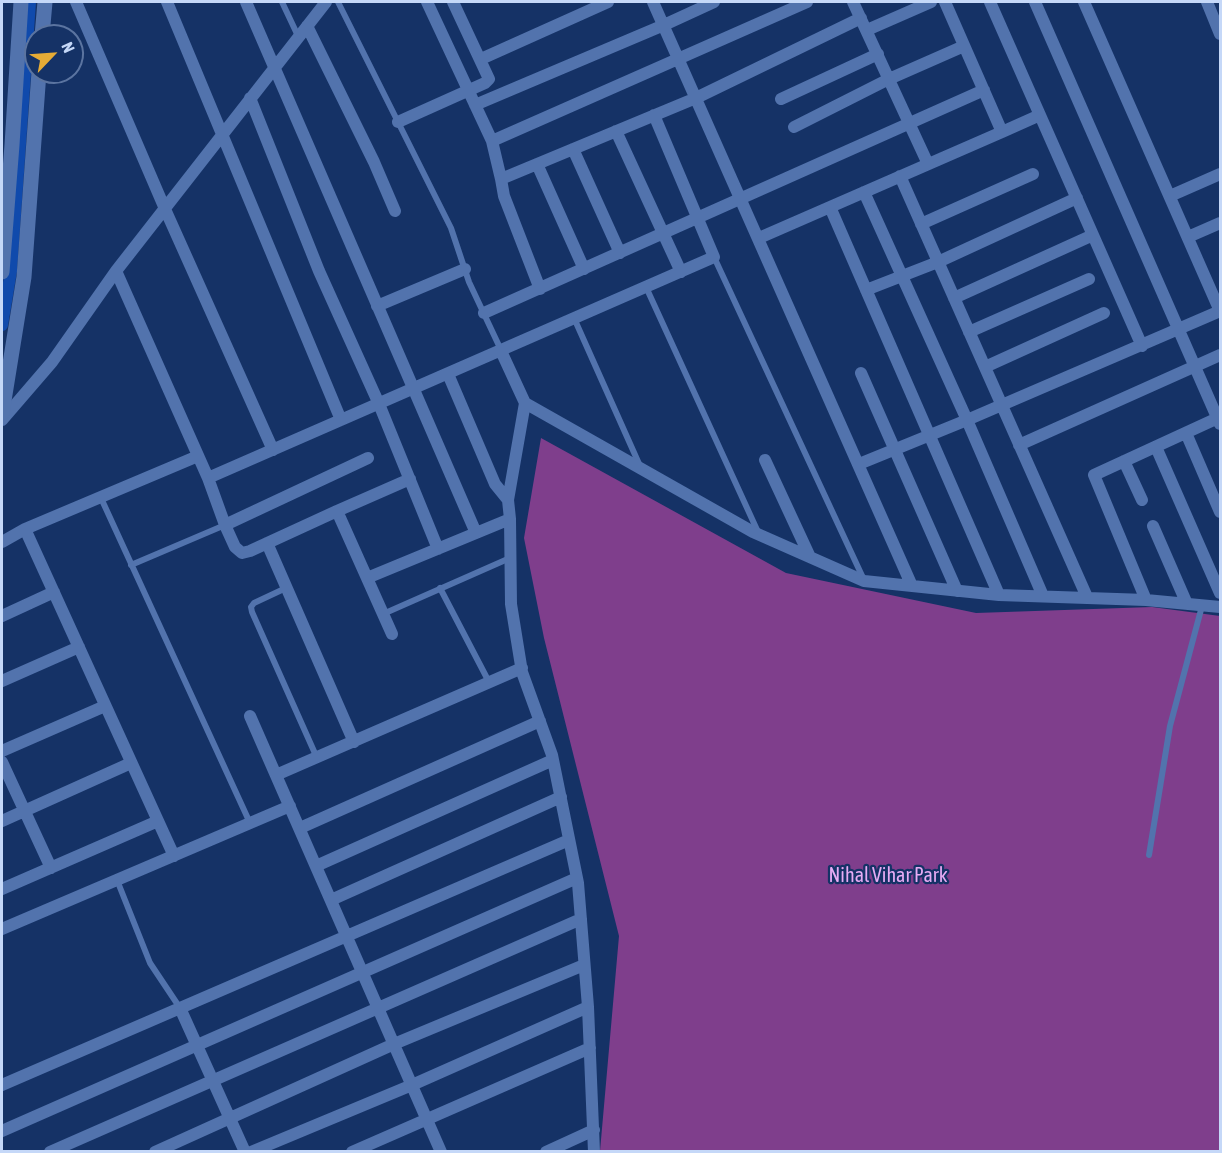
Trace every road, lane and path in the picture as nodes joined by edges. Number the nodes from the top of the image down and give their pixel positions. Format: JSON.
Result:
{"nodes":[{"id":1,"x":21,"y":2,"type":"edge"},
{"id":2,"x":45,"y":2,"type":"edge"},
{"id":3,"x":76,"y":2,"type":"edge"},
{"id":4,"x":166,"y":2,"type":"edge"},
{"id":5,"x":246,"y":2,"type":"edge"},
{"id":6,"x":282,"y":2,"type":"edge"},
{"id":7,"x":326,"y":2,"type":"edge"},
{"id":8,"x":338,"y":2,"type":"edge"},
{"id":9,"x":426,"y":2,"type":"edge"},
{"id":10,"x":454,"y":2,"type":"edge"},
{"id":11,"x":608,"y":2,"type":"edge"},
{"id":12,"x":653,"y":2,"type":"edge"},
{"id":13,"x":714,"y":2,"type":"edge"},
{"id":14,"x":807,"y":2,"type":"edge"},
{"id":15,"x":853,"y":2,"type":"edge"},
{"id":16,"x":931,"y":2,"type":"edge"},
{"id":17,"x":945,"y":2,"type":"edge"},
{"id":18,"x":990,"y":2,"type":"edge"},
{"id":19,"x":1035,"y":2,"type":"edge"},
{"id":20,"x":1084,"y":2,"type":"edge"},
{"id":21,"x":1207,"y":2,"type":"edge"},
{"id":22,"x":861,"y":18,"type":"junction"},
{"id":23,"x":43,"y":24,"type":"edge"},
{"id":24,"x":307,"y":26,"type":"junction"},
{"id":25,"x":664,"y":26,"type":"junction"},
{"id":26,"x":867,"y":30,"type":"junction"},
{"id":27,"x":1221,"y":34,"type":"edge"},
{"id":28,"x":298,"y":36,"type":"junction"},
{"id":29,"x":964,"y":46,"type":"junction"},
{"id":30,"x":878,"y":54,"type":"junction"},
{"id":31,"x":481,"y":59,"type":"junction"},
{"id":32,"x":679,"y":60,"type":"junction"},
{"id":33,"x":275,"y":66,"type":"junction"},
{"id":34,"x":889,"y":79,"type":"junction"},
{"id":35,"x":38,"y":84,"type":"edge"},
{"id":36,"x":469,"y":90,"type":"junction"},
{"id":37,"x":984,"y":90,"type":"junction"},
{"id":38,"x":250,"y":98,"type":"junction"},
{"id":39,"x":696,"y":98,"type":"junction"},
{"id":40,"x":781,"y":99,"type":"dead end"},
{"id":41,"x":476,"y":105,"type":"junction"},
{"id":42,"x":654,"y":115,"type":"junction"},
{"id":43,"x":1040,"y":115,"type":"junction"},
{"id":44,"x":398,"y":122,"type":"junction"},
{"id":45,"x":909,"y":122,"type":"junction"},
{"id":46,"x":794,"y":127,"type":"dead end"},
{"id":47,"x":616,"y":131,"type":"junction"},
{"id":48,"x":1002,"y":132,"type":"junction"},
{"id":49,"x":223,"y":134,"type":"junction"},
{"id":50,"x":492,"y":141,"type":"junction"},
{"id":51,"x":7,"y":147,"type":"edge"},
{"id":52,"x":573,"y":149,"type":"junction"},
{"id":53,"x":537,"y":164,"type":"junction"},
{"id":54,"x":928,"y":164,"type":"junction"},
{"id":55,"x":1034,"y":174,"type":"dead end"},
{"id":56,"x":1221,"y":174,"type":"edge"},
{"id":57,"x":900,"y":176,"type":"junction"},
{"id":58,"x":501,"y":178,"type":"junction"},
{"id":59,"x":864,"y":192,"type":"junction"},
{"id":60,"x":1170,"y":196,"type":"junction"},
{"id":61,"x":1077,"y":198,"type":"junction"},
{"id":62,"x":742,"y":199,"type":"junction"},
{"id":63,"x":830,"y":207,"type":"junction"},
{"id":64,"x":165,"y":209,"type":"junction"},
{"id":65,"x":395,"y":211,"type":"dead end"},
{"id":66,"x":697,"y":219,"type":"junction"},
{"id":67,"x":1221,"y":223,"type":"edge"},
{"id":68,"x":921,"y":224,"type":"junction"},
{"id":69,"x":664,"y":234,"type":"junction"},
{"id":70,"x":1093,"y":235,"type":"junction"},
{"id":71,"x":1188,"y":237,"type":"junction"},
{"id":72,"x":759,"y":238,"type":"junction"},
{"id":73,"x":620,"y":253,"type":"junction"},
{"id":74,"x":714,"y":257,"type":"junction"},
{"id":75,"x":938,"y":262,"type":"junction"},
{"id":76,"x":465,"y":269,"type":"junction"},
{"id":77,"x":584,"y":269,"type":"junction"},
{"id":78,"x":116,"y":271,"type":"junction"},
{"id":79,"x":2,"y":272,"type":"edge"},
{"id":80,"x":681,"y":272,"type":"junction"},
{"id":81,"x":902,"y":276,"type":"junction"},
{"id":82,"x":1089,"y":279,"type":"dead end"},
{"id":83,"x":646,"y":287,"type":"junction"},
{"id":84,"x":540,"y":289,"type":"junction"},
{"id":85,"x":866,"y":290,"type":"junction"},
{"id":86,"x":954,"y":298,"type":"junction"},
{"id":87,"x":377,"y":306,"type":"junction"},
{"id":88,"x":1220,"y":311,"type":"edge"},
{"id":89,"x":484,"y":313,"type":"junction"},
{"id":90,"x":1104,"y":313,"type":"dead end"},
{"id":91,"x":574,"y":318,"type":"junction"},
{"id":92,"x":1179,"y":330,"type":"junction"},
{"id":93,"x":969,"y":332,"type":"junction"},
{"id":94,"x":1142,"y":345,"type":"junction"},
{"id":95,"x":501,"y":351,"type":"junction"},
{"id":96,"x":1221,"y":355,"type":"edge"},
{"id":97,"x":1195,"y":366,"type":"junction"},
{"id":98,"x":985,"y":367,"type":"junction"},
{"id":99,"x":861,"y":373,"type":"dead end"},
{"id":100,"x":448,"y":374,"type":"junction"},
{"id":101,"x":412,"y":389,"type":"junction"},
{"id":102,"x":525,"y":403,"type":"junction"},
{"id":103,"x":379,"y":404,"type":"junction"},
{"id":104,"x":1002,"y":405,"type":"junction"},
{"id":105,"x":2,"y":413,"type":"edge"},
{"id":106,"x":2,"y":420,"type":"edge"},
{"id":107,"x":341,"y":420,"type":"junction"},
{"id":108,"x":967,"y":420,"type":"junction"},
{"id":109,"x":1220,"y":420,"type":"edge"},
{"id":110,"x":1186,"y":433,"type":"junction"},
{"id":111,"x":930,"y":436,"type":"junction"},
{"id":112,"x":1019,"y":445,"type":"junction"},
{"id":113,"x":1156,"y":447,"type":"junction"},
{"id":114,"x":273,"y":450,"type":"junction"},
{"id":115,"x":893,"y":450,"type":"junction"},
{"id":116,"x":198,"y":456,"type":"junction"},
{"id":117,"x":368,"y":458,"type":"dead end"},
{"id":118,"x":765,"y":460,"type":"dead end"},
{"id":119,"x":1124,"y":461,"type":"junction"},
{"id":120,"x":859,"y":464,"type":"junction"},
{"id":121,"x":641,"y":468,"type":"junction"},
{"id":122,"x":208,"y":478,"type":"junction"},
{"id":123,"x":410,"y":479,"type":"junction"},
{"id":124,"x":100,"y":497,"type":"junction"},
{"id":125,"x":508,"y":500,"type":"junction"},
{"id":126,"x":1142,"y":500,"type":"dead end"},
{"id":127,"x":337,"y":511,"type":"junction"},
{"id":128,"x":1221,"y":512,"type":"edge"},
{"id":129,"x":510,"y":519,"type":"junction"},
{"id":130,"x":225,"y":525,"type":"junction"},
{"id":131,"x":1153,"y":526,"type":"dead end"},
{"id":132,"x":25,"y":529,"type":"junction"},
{"id":133,"x":476,"y":533,"type":"junction"},
{"id":134,"x":759,"y":534,"type":"junction"},
{"id":135,"x":2,"y":542,"type":"edge"},
{"id":136,"x":267,"y":543,"type":"junction"},
{"id":137,"x":438,"y":549,"type":"junction"},
{"id":138,"x":510,"y":557,"type":"junction"},
{"id":139,"x":810,"y":557,"type":"junction"},
{"id":140,"x":131,"y":565,"type":"junction"},
{"id":141,"x":367,"y":578,"type":"junction"},
{"id":142,"x":864,"y":581,"type":"junction"},
{"id":143,"x":912,"y":586,"type":"junction"},
{"id":144,"x":286,"y":588,"type":"junction"},
{"id":145,"x":440,"y":588,"type":"junction"},
{"id":146,"x":957,"y":591,"type":"junction"},
{"id":147,"x":54,"y":592,"type":"junction"},
{"id":148,"x":1221,"y":593,"type":"edge"},
{"id":149,"x":999,"y":595,"type":"junction"},
{"id":150,"x":1043,"y":596,"type":"junction"},
{"id":151,"x":1087,"y":597,"type":"junction"},
{"id":152,"x":1146,"y":600,"type":"junction"},
{"id":153,"x":1187,"y":604,"type":"junction"},
{"id":154,"x":1202,"y":605,"type":"junction"},
{"id":155,"x":1221,"y":607,"type":"edge"},
{"id":156,"x":383,"y":614,"type":"junction"},
{"id":157,"x":2,"y":616,"type":"edge"},
{"id":158,"x":392,"y":634,"type":"dead end"},
{"id":159,"x":79,"y":648,"type":"junction"},
{"id":160,"x":522,"y":668,"type":"junction"},
{"id":161,"x":2,"y":681,"type":"edge"},
{"id":162,"x":489,"y":682,"type":"junction"},
{"id":163,"x":105,"y":706,"type":"junction"},
{"id":164,"x":250,"y":716,"type":"dead end"},
{"id":165,"x":540,"y":721,"type":"junction"},
{"id":166,"x":354,"y":741,"type":"junction"},
{"id":167,"x":2,"y":751,"type":"edge"},
{"id":168,"x":317,"y":758,"type":"junction"},
{"id":169,"x":554,"y":760,"type":"junction"},
{"id":170,"x":2,"y":762,"type":"edge"},
{"id":171,"x":131,"y":763,"type":"junction"},
{"id":172,"x":276,"y":776,"type":"junction"},
{"id":173,"x":561,"y":797,"type":"junction"},
{"id":174,"x":290,"y":806,"type":"junction"},
{"id":175,"x":24,"y":811,"type":"junction"},
{"id":176,"x":2,"y":821,"type":"edge"},
{"id":177,"x":158,"y":821,"type":"junction"},
{"id":178,"x":250,"y":823,"type":"junction"},
{"id":179,"x":300,"y":828,"type":"junction"},
{"id":180,"x":569,"y":840,"type":"junction"},
{"id":181,"x":1149,"y":855,"type":"dead end"},
{"id":182,"x":174,"y":856,"type":"junction"},
{"id":183,"x":316,"y":866,"type":"junction"},
{"id":184,"x":51,"y":868,"type":"junction"},
{"id":185,"x":577,"y":878,"type":"junction"},
{"id":186,"x":117,"y":880,"type":"junction"},
{"id":187,"x":2,"y":889,"type":"edge"},
{"id":188,"x":331,"y":900,"type":"junction"},
{"id":189,"x":580,"y":919,"type":"junction"},
{"id":190,"x":2,"y":929,"type":"edge"},
{"id":191,"x":347,"y":937,"type":"junction"},
{"id":192,"x":584,"y":965,"type":"junction"},
{"id":193,"x":362,"y":971,"type":"junction"},
{"id":194,"x":588,"y":1007,"type":"junction"},
{"id":195,"x":180,"y":1008,"type":"junction"},
{"id":196,"x":378,"y":1008,"type":"junction"},
{"id":197,"x":394,"y":1044,"type":"junction"},
{"id":198,"x":197,"y":1045,"type":"junction"},
{"id":199,"x":590,"y":1048,"type":"junction"},
{"id":200,"x":212,"y":1080,"type":"junction"},
{"id":201,"x":2,"y":1085,"type":"edge"},
{"id":202,"x":412,"y":1085,"type":"junction"},
{"id":203,"x":230,"y":1118,"type":"junction"},
{"id":204,"x":427,"y":1119,"type":"junction"},
{"id":205,"x":594,"y":1130,"type":"junction"},
{"id":206,"x":2,"y":1131,"type":"edge"},
{"id":207,"x":50,"y":1152,"type":"edge"},
{"id":208,"x":155,"y":1152,"type":"edge"},
{"id":209,"x":245,"y":1152,"type":"edge"},
{"id":210,"x":251,"y":1152,"type":"edge"},
{"id":211,"x":352,"y":1152,"type":"edge"},
{"id":212,"x":441,"y":1152,"type":"edge"},
{"id":213,"x":546,"y":1152,"type":"edge"},
{"id":214,"x":594,"y":1152,"type":"edge"}],
"edges":[{"from":1,"to":51,"type":"street"},
{"from":2,"to":23,"type":"street"},
{"from":3,"to":64,"type":"street"},
{"from":4,"to":49,"type":"street"},
{"from":5,"to":33,"type":"street"},
{"from":6,"to":28,"type":"lane"},
{"from":7,"to":24,"type":"street"},
{"from":8,"to":44,"type":"lane"},
{"from":9,"to":36,"type":"street"},
{"from":10,"to":31,"type":"street"},
{"from":11,"to":31,"type":"street"},
{"from":12,"to":25,"type":"street"},
{"from":13,"to":25,"type":"street"},
{"from":14,"to":32,"type":"street"},
{"from":15,"to":22,"type":"street"},
{"from":16,"to":26,"type":"street"},
{"from":17,"to":29,"type":"street"},
{"from":18,"to":43,"type":"street"},
{"from":19,"to":92,"type":"street"},
{"from":20,"to":60,"type":"street"},
{"from":21,"to":27,"type":"street"},
{"from":22,"to":26,"type":"street"},
{"from":22,"to":39,"type":"street"},
{"from":24,"to":28,"type":"street"},
{"from":24,"to":65,"type":"street"},
{"from":25,"to":32,"type":"street"},
{"from":25,"to":41,"type":"street"},
{"from":26,"to":30,"type":"street"},
{"from":28,"to":33,"type":"street"},
{"from":29,"to":34,"type":"street"},
{"from":29,"to":37,"type":"street"},
{"from":30,"to":34,"type":"street"},
{"from":30,"to":40,"type":"street"},
{"from":31,"to":36,"type":"street"},
{"from":32,"to":39,"type":"street"},
{"from":32,"to":50,"type":"street"},
{"from":33,"to":38,"type":"street"},
{"from":33,"to":87,"type":"street"},
{"from":34,"to":45,"type":"street"},
{"from":34,"to":46,"type":"street"},
{"from":35,"to":105,"type":"street"},
{"from":36,"to":41,"type":"street"},
{"from":36,"to":44,"type":"street"},
{"from":37,"to":45,"type":"street"},
{"from":37,"to":48,"type":"street"},
{"from":38,"to":49,"type":"street"},
{"from":38,"to":103,"type":"street"},
{"from":39,"to":42,"type":"street"},
{"from":39,"to":62,"type":"street"},
{"from":41,"to":50,"type":"street"},
{"from":42,"to":47,"type":"street"},
{"from":42,"to":66,"type":"street"},
{"from":43,"to":48,"type":"street"},
{"from":43,"to":61,"type":"street"},
{"from":44,"to":76,"type":"lane"},
{"from":45,"to":54,"type":"street"},
{"from":45,"to":62,"type":"street"},
{"from":47,"to":52,"type":"street"},
{"from":47,"to":69,"type":"street"},
{"from":48,"to":54,"type":"street"},
{"from":49,"to":64,"type":"street"},
{"from":49,"to":107,"type":"street"},
{"from":50,"to":58,"type":"street"},
{"from":51,"to":79,"type":"street"},
{"from":52,"to":53,"type":"street"},
{"from":52,"to":73,"type":"street"},
{"from":53,"to":58,"type":"street"},
{"from":53,"to":77,"type":"street"},
{"from":54,"to":57,"type":"street"},
{"from":55,"to":68,"type":"street"},
{"from":56,"to":60,"type":"street"},
{"from":57,"to":59,"type":"street"},
{"from":57,"to":68,"type":"street"},
{"from":58,"to":84,"type":"street"},
{"from":59,"to":63,"type":"street"},
{"from":59,"to":81,"type":"street"},
{"from":60,"to":71,"type":"street"},
{"from":61,"to":70,"type":"street"},
{"from":61,"to":75,"type":"street"},
{"from":62,"to":66,"type":"street"},
{"from":62,"to":72,"type":"street"},
{"from":63,"to":72,"type":"street"},
{"from":63,"to":85,"type":"street"},
{"from":64,"to":78,"type":"street"},
{"from":64,"to":114,"type":"street"},
{"from":66,"to":69,"type":"street"},
{"from":66,"to":74,"type":"street"},
{"from":67,"to":71,"type":"street"},
{"from":68,"to":75,"type":"street"},
{"from":69,"to":73,"type":"street"},
{"from":69,"to":80,"type":"street"},
{"from":70,"to":86,"type":"street"},
{"from":70,"to":94,"type":"street"},
{"from":71,"to":88,"type":"street"},
{"from":72,"to":120,"type":"street"},
{"from":73,"to":77,"type":"street"},
{"from":74,"to":80,"type":"street"},
{"from":74,"to":142,"type":"lane"},
{"from":75,"to":81,"type":"street"},
{"from":75,"to":86,"type":"street"},
{"from":76,"to":87,"type":"street"},
{"from":76,"to":89,"type":"lane"},
{"from":77,"to":84,"type":"street"},
{"from":78,"to":106,"type":"street"},
{"from":78,"to":116,"type":"street"},
{"from":80,"to":83,"type":"street"},
{"from":81,"to":85,"type":"street"},
{"from":81,"to":108,"type":"street"},
{"from":82,"to":93,"type":"street"},
{"from":83,"to":91,"type":"street"},
{"from":83,"to":134,"type":"lane"},
{"from":84,"to":89,"type":"street"},
{"from":85,"to":111,"type":"street"},
{"from":86,"to":93,"type":"street"},
{"from":87,"to":101,"type":"street"},
{"from":88,"to":92,"type":"street"},
{"from":89,"to":95,"type":"lane"},
{"from":90,"to":98,"type":"street"},
{"from":91,"to":95,"type":"street"},
{"from":91,"to":121,"type":"lane"},
{"from":92,"to":94,"type":"street"},
{"from":92,"to":97,"type":"street"},
{"from":93,"to":98,"type":"street"},
{"from":94,"to":104,"type":"street"},
{"from":95,"to":100,"type":"street"},
{"from":95,"to":102,"type":"street"},
{"from":96,"to":97,"type":"street"},
{"from":97,"to":109,"type":"street"},
{"from":97,"to":112,"type":"street"},
{"from":98,"to":104,"type":"street"},
{"from":99,"to":115,"type":"street"},
{"from":100,"to":101,"type":"street"},
{"from":100,"to":125,"type":"street"},
{"from":101,"to":103,"type":"street"},
{"from":101,"to":133,"type":"street"},
{"from":102,"to":121,"type":"street"},
{"from":102,"to":125,"type":"street"},
{"from":103,"to":107,"type":"street"},
{"from":103,"to":123,"type":"street"},
{"from":104,"to":108,"type":"street"},
{"from":104,"to":112,"type":"street"},
{"from":107,"to":114,"type":"street"},
{"from":108,"to":111,"type":"street"},
{"from":108,"to":150,"type":"street"},
{"from":109,"to":110,"type":"street"},
{"from":110,"to":113,"type":"street"},
{"from":110,"to":128,"type":"street"},
{"from":111,"to":115,"type":"street"},
{"from":111,"to":149,"type":"street"},
{"from":112,"to":151,"type":"street"},
{"from":113,"to":119,"type":"street"},
{"from":113,"to":148,"type":"street"},
{"from":114,"to":122,"type":"street"},
{"from":115,"to":120,"type":"street"},
{"from":115,"to":146,"type":"street"},
{"from":116,"to":122,"type":"street"},
{"from":116,"to":124,"type":"street"},
{"from":117,"to":130,"type":"street"},
{"from":118,"to":139,"type":"street"},
{"from":119,"to":126,"type":"street"},
{"from":119,"to":152,"type":"street"},
{"from":120,"to":143,"type":"street"},
{"from":121,"to":134,"type":"street"},
{"from":122,"to":130,"type":"street"},
{"from":123,"to":127,"type":"street"},
{"from":123,"to":137,"type":"street"},
{"from":124,"to":132,"type":"street"},
{"from":124,"to":140,"type":"lane"},
{"from":125,"to":129,"type":"street"},
{"from":127,"to":136,"type":"street"},
{"from":127,"to":141,"type":"street"},
{"from":129,"to":133,"type":"street"},
{"from":129,"to":138,"type":"street"},
{"from":130,"to":136,"type":"street"},
{"from":130,"to":140,"type":"lane"},
{"from":131,"to":153,"type":"street"},
{"from":132,"to":135,"type":"street"},
{"from":132,"to":147,"type":"street"},
{"from":133,"to":137,"type":"street"},
{"from":134,"to":139,"type":"street"},
{"from":136,"to":144,"type":"street"},
{"from":137,"to":141,"type":"street"},
{"from":138,"to":145,"type":"lane"},
{"from":138,"to":160,"type":"street"},
{"from":139,"to":142,"type":"street"},
{"from":140,"to":178,"type":"lane"},
{"from":141,"to":156,"type":"street"},
{"from":142,"to":143,"type":"street"},
{"from":143,"to":146,"type":"street"},
{"from":144,"to":166,"type":"street"},
{"from":144,"to":168,"type":"lane"},
{"from":145,"to":156,"type":"lane"},
{"from":145,"to":162,"type":"lane"},
{"from":146,"to":149,"type":"street"},
{"from":147,"to":157,"type":"street"},
{"from":147,"to":159,"type":"street"},
{"from":149,"to":150,"type":"street"},
{"from":150,"to":151,"type":"street"},
{"from":151,"to":152,"type":"street"},
{"from":152,"to":153,"type":"street"},
{"from":153,"to":154,"type":"street"},
{"from":154,"to":155,"type":"street"},
{"from":154,"to":181,"type":"lane"},
{"from":156,"to":158,"type":"street"},
{"from":159,"to":161,"type":"street"},
{"from":159,"to":163,"type":"street"},
{"from":160,"to":162,"type":"street"},
{"from":160,"to":165,"type":"street"},
{"from":162,"to":166,"type":"street"},
{"from":163,"to":167,"type":"street"},
{"from":163,"to":171,"type":"street"},
{"from":164,"to":172,"type":"street"},
{"from":165,"to":169,"type":"street"},
{"from":165,"to":179,"type":"street"},
{"from":166,"to":168,"type":"street"},
{"from":168,"to":172,"type":"street"},
{"from":169,"to":173,"type":"street"},
{"from":169,"to":183,"type":"street"},
{"from":170,"to":175,"type":"street"},
{"from":171,"to":175,"type":"street"},
{"from":171,"to":177,"type":"street"},
{"from":172,"to":174,"type":"street"},
{"from":173,"to":180,"type":"street"},
{"from":173,"to":188,"type":"street"},
{"from":174,"to":178,"type":"street"},
{"from":174,"to":179,"type":"street"},
{"from":175,"to":176,"type":"street"},
{"from":175,"to":184,"type":"street"},
{"from":177,"to":182,"type":"street"},
{"from":177,"to":184,"type":"street"},
{"from":178,"to":182,"type":"street"},
{"from":179,"to":183,"type":"street"},
{"from":180,"to":185,"type":"street"},
{"from":180,"to":191,"type":"street"},
{"from":182,"to":186,"type":"street"},
{"from":183,"to":188,"type":"street"},
{"from":184,"to":187,"type":"street"},
{"from":185,"to":189,"type":"street"},
{"from":185,"to":193,"type":"street"},
{"from":186,"to":190,"type":"street"},
{"from":186,"to":195,"type":"lane"},
{"from":188,"to":191,"type":"street"},
{"from":189,"to":192,"type":"street"},
{"from":189,"to":196,"type":"street"},
{"from":191,"to":193,"type":"street"},
{"from":191,"to":195,"type":"street"},
{"from":192,"to":194,"type":"street"},
{"from":192,"to":197,"type":"street"},
{"from":193,"to":196,"type":"street"},
{"from":193,"to":198,"type":"street"},
{"from":194,"to":199,"type":"street"},
{"from":194,"to":202,"type":"street"},
{"from":195,"to":198,"type":"street"},
{"from":195,"to":201,"type":"street"},
{"from":196,"to":197,"type":"street"},
{"from":196,"to":200,"type":"street"},
{"from":197,"to":202,"type":"street"},
{"from":197,"to":203,"type":"street"},
{"from":198,"to":200,"type":"street"},
{"from":198,"to":206,"type":"street"},
{"from":199,"to":204,"type":"street"},
{"from":199,"to":205,"type":"street"},
{"from":200,"to":203,"type":"street"},
{"from":200,"to":207,"type":"street"},
{"from":202,"to":204,"type":"street"},
{"from":202,"to":210,"type":"street"},
{"from":203,"to":208,"type":"street"},
{"from":203,"to":209,"type":"street"},
{"from":204,"to":211,"type":"street"},
{"from":204,"to":212,"type":"street"},
{"from":205,"to":213,"type":"street"},
{"from":205,"to":214,"type":"street"}]}
